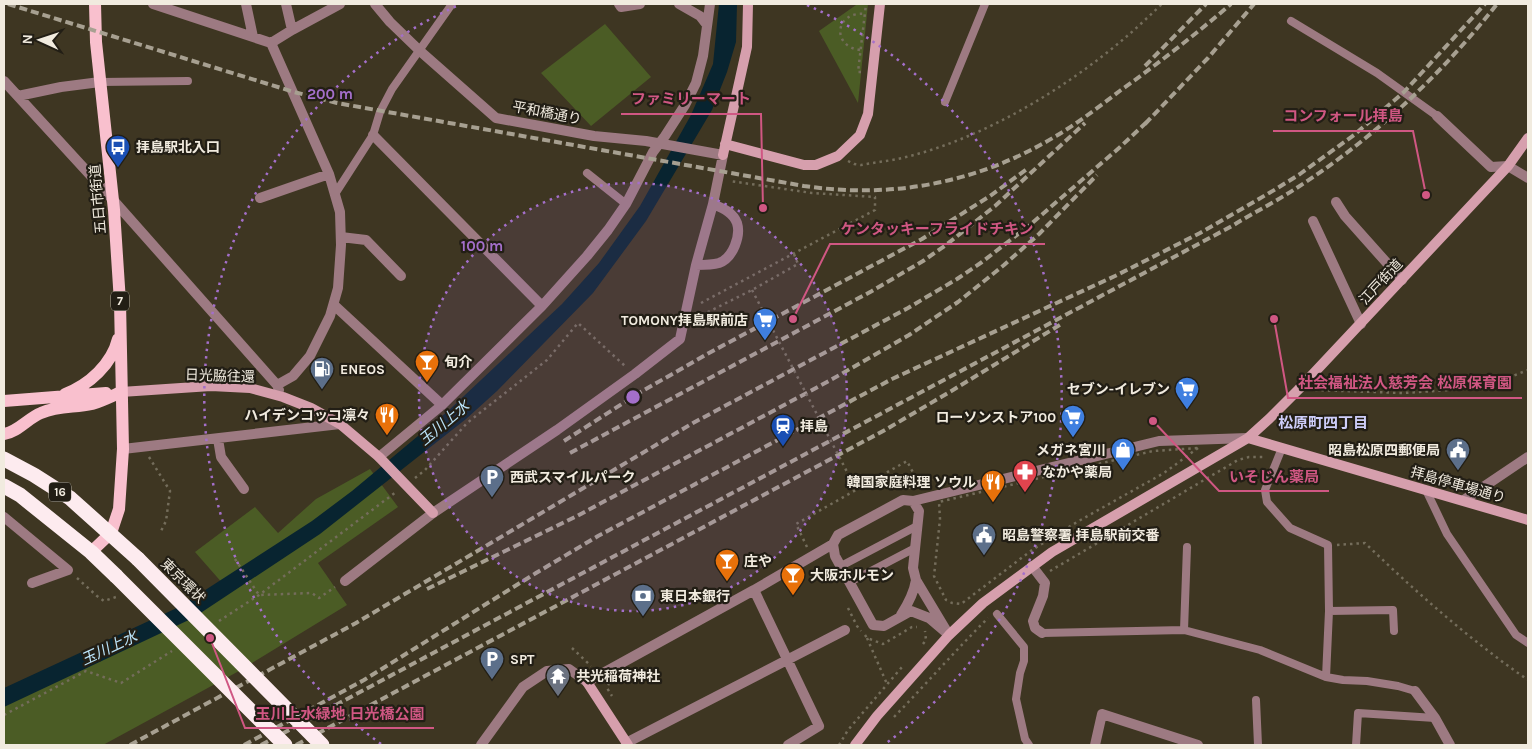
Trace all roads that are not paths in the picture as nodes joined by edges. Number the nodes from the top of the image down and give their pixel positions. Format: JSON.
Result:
{"nodes":[{"id":1,"x":95,"y":4,"type":"edge"},
{"id":2,"x":153,"y":4,"type":"edge"},
{"id":3,"x":246,"y":4,"type":"edge"},
{"id":4,"x":286,"y":4,"type":"edge"},
{"id":5,"x":340,"y":4,"type":"edge"},
{"id":6,"x":376,"y":4,"type":"edge"},
{"id":7,"x":452,"y":4,"type":"edge"},
{"id":8,"x":619,"y":4,"type":"edge"},
{"id":9,"x":640,"y":4,"type":"edge"},
{"id":10,"x":679,"y":4,"type":"edge"},
{"id":11,"x":710,"y":4,"type":"edge"},
{"id":12,"x":748,"y":4,"type":"edge"},
{"id":13,"x":880,"y":4,"type":"edge"},
{"id":14,"x":985,"y":4,"type":"edge"},
{"id":15,"x":1291,"y":21,"type":"dead end"},
{"id":16,"x":707,"y":24,"type":"junction"},
{"id":17,"x":292,"y":30,"type":"junction"},
{"id":18,"x":253,"y":37,"type":"junction"},
{"id":19,"x":271,"y":43,"type":"junction"},
{"id":20,"x":420,"y":51,"type":"junction"},
{"id":21,"x":4,"y":81,"type":"edge"},
{"id":22,"x":188,"y":81,"type":"dead end"},
{"id":23,"x":100,"y":82,"type":"junction"},
{"id":24,"x":18,"y":96,"type":"junction"},
{"id":25,"x":945,"y":102,"type":"dead end"},
{"id":26,"x":1437,"y":116,"type":"joint"},
{"id":27,"x":373,"y":135,"type":"junction"},
{"id":28,"x":1528,"y":138,"type":"edge"},
{"id":29,"x":725,"y":144,"type":"junction"},
{"id":30,"x":664,"y":145,"type":"junction"},
{"id":31,"x":723,"y":155,"type":"junction"},
{"id":32,"x":1508,"y":166,"type":"junction"},
{"id":33,"x":587,"y":173,"type":"dead end"},
{"id":34,"x":329,"y":174,"type":"junction"},
{"id":35,"x":1528,"y":178,"type":"edge"},
{"id":36,"x":335,"y":194,"type":"junction"},
{"id":37,"x":260,"y":198,"type":"dead end"},
{"id":38,"x":114,"y":201,"type":"junction"},
{"id":39,"x":1336,"y":202,"type":"dead end"},
{"id":40,"x":626,"y":204,"type":"junction"},
{"id":41,"x":712,"y":204,"type":"junction"},
{"id":42,"x":1314,"y":220,"type":"dead end"},
{"id":43,"x":341,"y":237,"type":"junction"},
{"id":44,"x":696,"y":265,"type":"junction"},
{"id":45,"x":401,"y":276,"type":"dead end"},
{"id":46,"x":1402,"y":280,"type":"junction"},
{"id":47,"x":334,"y":305,"type":"junction"},
{"id":48,"x":542,"y":306,"type":"junction"},
{"id":49,"x":1361,"y":324,"type":"junction"},
{"id":50,"x":120,"y":331,"type":"junction"},
{"id":51,"x":277,"y":385,"type":"junction"},
{"id":52,"x":121,"y":392,"type":"junction"},
{"id":53,"x":283,"y":397,"type":"junction"},
{"id":54,"x":53,"y":398,"type":"junction"},
{"id":55,"x":4,"y":401,"type":"edge"},
{"id":56,"x":442,"y":404,"type":"junction"},
{"id":57,"x":340,"y":424,"type":"junction"},
{"id":58,"x":4,"y":434,"type":"edge"},
{"id":59,"x":1248,"y":438,"type":"junction"},
{"id":60,"x":218,"y":439,"type":"junction"},
{"id":61,"x":123,"y":449,"type":"junction"},
{"id":62,"x":1280,"y":452,"type":"junction"},
{"id":63,"x":1528,"y":457,"type":"edge"},
{"id":64,"x":4,"y":458,"type":"edge"},
{"id":65,"x":382,"y":460,"type":"junction"},
{"id":66,"x":4,"y":486,"type":"edge"},
{"id":67,"x":244,"y":489,"type":"dead end"},
{"id":68,"x":1426,"y":490,"type":"junction"},
{"id":69,"x":1464,"y":500,"type":"junction"},
{"id":70,"x":913,"y":501,"type":"junction"},
{"id":71,"x":433,"y":513,"type":"junction"},
{"id":72,"x":4,"y":517,"type":"edge"},
{"id":73,"x":1528,"y":520,"type":"edge"},
{"id":74,"x":917,"y":526,"type":"junction"},
{"id":75,"x":111,"y":533,"type":"junction"},
{"id":76,"x":833,"y":544,"type":"junction"},
{"id":77,"x":1187,"y":547,"type":"dead end"},
{"id":78,"x":915,"y":548,"type":"junction"},
{"id":79,"x":91,"y":552,"type":"junction"},
{"id":80,"x":841,"y":566,"type":"junction"},
{"id":81,"x":1032,"y":566,"type":"junction"},
{"id":82,"x":916,"y":580,"type":"junction"},
{"id":83,"x":345,"y":581,"type":"road end"},
{"id":84,"x":850,"y":582,"type":"junction"},
{"id":85,"x":32,"y":583,"type":"dead end"},
{"id":86,"x":754,"y":590,"type":"junction"},
{"id":87,"x":1329,"y":611,"type":"junction"},
{"id":88,"x":995,"y":613,"type":"road end"},
{"id":89,"x":901,"y":616,"type":"junction"},
{"id":90,"x":845,"y":630,"type":"dead end"},
{"id":91,"x":1184,"y":630,"type":"junction"},
{"id":92,"x":1394,"y":631,"type":"dead end"},
{"id":93,"x":1042,"y":632,"type":"joint"},
{"id":94,"x":949,"y":635,"type":"junction"},
{"id":95,"x":1528,"y":643,"type":"edge"},
{"id":96,"x":788,"y":660,"type":"junction"},
{"id":97,"x":1326,"y":677,"type":"junction"},
{"id":98,"x":587,"y":682,"type":"junction"},
{"id":99,"x":1415,"y":691,"type":"joint"},
{"id":100,"x":1256,"y":700,"type":"dead end"},
{"id":101,"x":1435,"y":718,"type":"junction"},
{"id":102,"x":627,"y":744,"type":"edge"},
{"id":103,"x":284,"y":745,"type":"edge"},
{"id":104,"x":322,"y":745,"type":"edge"},
{"id":105,"x":481,"y":745,"type":"edge"},
{"id":106,"x":788,"y":745,"type":"edge"},
{"id":107,"x":855,"y":745,"type":"edge"},
{"id":108,"x":1029,"y":745,"type":"edge"},
{"id":109,"x":1095,"y":745,"type":"edge"},
{"id":110,"x":1198,"y":745,"type":"edge"},
{"id":111,"x":1258,"y":745,"type":"edge"},
{"id":112,"x":1356,"y":745,"type":"edge"},
{"id":113,"x":1450,"y":745,"type":"edge"}],
"edges":[{"from":1,"to":23,"type":"main road","name":"五日市街道","number":"7"},
{"from":2,"to":18,"type":"street"},
{"from":3,"to":18,"type":"street"},
{"from":4,"to":17,"type":"street"},
{"from":5,"to":17,"type":"street"},
{"from":6,"to":20,"type":"street","name":"平和橋通り"},
{"from":7,"to":20,"type":"lane"},
{"from":8,"to":9,"type":"street"},
{"from":10,"to":16,"type":"street"},
{"from":11,"to":16,"type":"street"},
{"from":12,"to":29,"type":"street"},
{"from":13,"to":29,"type":"street"},
{"from":14,"to":25,"type":"lane"},
{"from":15,"to":26,"type":"lane"},
{"from":16,"to":30,"type":"street"},
{"from":17,"to":19,"type":"street"},
{"from":18,"to":19,"type":"street"},
{"from":19,"to":34,"type":"street"},
{"from":20,"to":27,"type":"lane"},
{"from":20,"to":30,"type":"street","name":"平和橋通り"},
{"from":21,"to":24,"type":"street"},
{"from":22,"to":23,"type":"lane"},
{"from":23,"to":24,"type":"street"},
{"from":23,"to":38,"type":"main road","name":"五日市街道","number":"7"},
{"from":24,"to":38,"type":"street"},
{"from":26,"to":32,"type":"street"},
{"from":27,"to":36,"type":"lane"},
{"from":27,"to":48,"type":"street"},
{"from":28,"to":32,"type":"street","name":"江戸街道"},
{"from":29,"to":31,"type":"street"},
{"from":30,"to":31,"type":"street","name":"平和橋通り"},
{"from":30,"to":40,"type":"street"},
{"from":31,"to":41,"type":"street"},
{"from":32,"to":35,"type":"street"},
{"from":32,"to":46,"type":"street","name":"江戸街道"},
{"from":33,"to":40,"type":"lane"},
{"from":34,"to":36,"type":"street"},
{"from":34,"to":37,"type":"street"},
{"from":36,"to":43,"type":"street"},
{"from":38,"to":50,"type":"main road","name":"五日市街道","number":"7"},
{"from":38,"to":51,"type":"street"},
{"from":39,"to":46,"type":"street"},
{"from":40,"to":48,"type":"street"},
{"from":41,"to":44,"type":"street"},
{"from":41,"to":44,"type":"street"},
{"from":42,"to":49,"type":"street"},
{"from":43,"to":45,"type":"street"},
{"from":43,"to":47,"type":"street"},
{"from":44,"to":71,"type":"street"},
{"from":46,"to":49,"type":"street","name":"江戸街道"},
{"from":47,"to":51,"type":"street"},
{"from":47,"to":56,"type":"street"},
{"from":48,"to":56,"type":"street"},
{"from":49,"to":59,"type":"street","name":"江戸街道"},
{"from":50,"to":52,"type":"main road","name":"五日市街道","number":"7"},
{"from":50,"to":54,"type":"main road"},
{"from":51,"to":53,"type":"street"},
{"from":52,"to":53,"type":"street","name":"日光脇往還"},
{"from":52,"to":54,"type":"main road"},
{"from":52,"to":58,"type":"main road"},
{"from":52,"to":61,"type":"main road","name":"五日市街道","number":"7"},
{"from":53,"to":57,"type":"street","name":"日光脇往還"},
{"from":54,"to":55,"type":"main road"},
{"from":56,"to":65,"type":"street"},
{"from":57,"to":60,"type":"street"},
{"from":57,"to":65,"type":"street","name":"日光脇往還"},
{"from":59,"to":62,"type":"street","name":"拝島停車場通り"},
{"from":59,"to":70,"type":"street","name":"拝島停車場通り"},
{"from":59,"to":81,"type":"street","name":"江戸街道"},
{"from":60,"to":61,"type":"street"},
{"from":60,"to":67,"type":"street"},
{"from":61,"to":75,"type":"main road","name":"五日市街道","number":"7"},
{"from":62,"to":68,"type":"street","name":"拝島停車場通り"},
{"from":62,"to":87,"type":"lane"},
{"from":63,"to":69,"type":"street"},
{"from":64,"to":75,"type":"highway","name":"東京環状","number":"16"},
{"from":65,"to":71,"type":"street","name":"日光脇往還"},
{"from":66,"to":79,"type":"highway","number":"16"},
{"from":68,"to":69,"type":"street","name":"拝島停車場通り"},
{"from":68,"to":95,"type":"lane"},
{"from":69,"to":73,"type":"street","name":"拝島停車場通り"},
{"from":70,"to":74,"type":"street"},
{"from":70,"to":76,"type":"street","name":"拝島停車場通り"},
{"from":71,"to":83,"type":"street"},
{"from":72,"to":85,"type":"street"},
{"from":74,"to":78,"type":"street"},
{"from":74,"to":80,"type":"lane"},
{"from":75,"to":79,"type":"main road","name":"五日市街道","number":"7"},
{"from":75,"to":104,"type":"highway","name":"東京環状","number":"16","bridge":true},
{"from":76,"to":80,"type":"street"},
{"from":76,"to":86,"type":"street"},
{"from":77,"to":91,"type":"lane"},
{"from":78,"to":82,"type":"street"},
{"from":78,"to":84,"type":"lane"},
{"from":79,"to":103,"type":"highway","number":"16","bridge":true},
{"from":80,"to":84,"type":"street"},
{"from":81,"to":93,"type":"street"},
{"from":81,"to":94,"type":"street","name":"江戸街道"},
{"from":82,"to":89,"type":"street"},
{"from":82,"to":94,"type":"street"},
{"from":84,"to":89,"type":"street"},
{"from":86,"to":96,"type":"street"},
{"from":86,"to":98,"type":"street"},
{"from":87,"to":92,"type":"lane"},
{"from":87,"to":97,"type":"lane"},
{"from":88,"to":108,"type":"lane"},
{"from":89,"to":94,"type":"street"},
{"from":90,"to":96,"type":"street"},
{"from":91,"to":93,"type":"lane"},
{"from":91,"to":97,"type":"lane"},
{"from":94,"to":107,"type":"street","name":"江戸街道"},
{"from":96,"to":102,"type":"street"},
{"from":96,"to":106,"type":"street"},
{"from":97,"to":99,"type":"lane"},
{"from":98,"to":102,"type":"street"},
{"from":98,"to":105,"type":"street"},
{"from":99,"to":101,"type":"street"},
{"from":100,"to":111,"type":"lane"},
{"from":101,"to":112,"type":"lane"},
{"from":101,"to":113,"type":"street"},
{"from":109,"to":110,"type":"street"}]}
